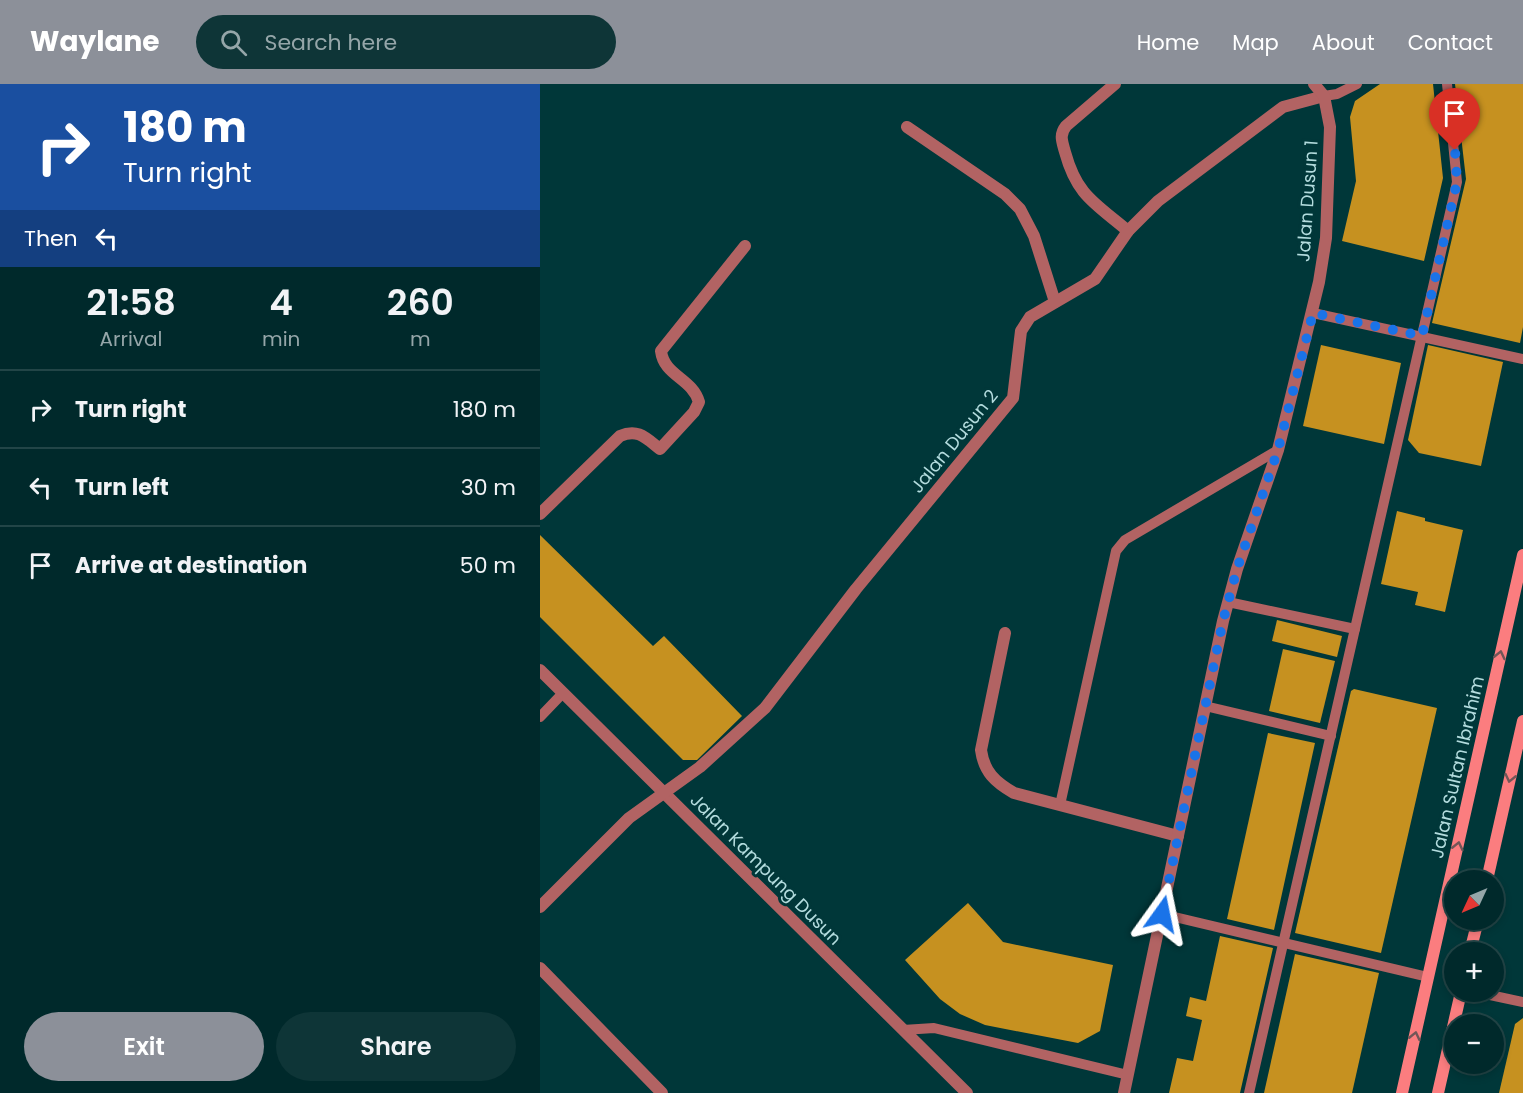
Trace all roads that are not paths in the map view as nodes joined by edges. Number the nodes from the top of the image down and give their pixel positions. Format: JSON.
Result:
{"nodes":[{"id":1,"x":1115,"y":84,"type":"edge"},
{"id":2,"x":1314,"y":84,"type":"edge"},
{"id":3,"x":1356,"y":84,"type":"edge"},
{"id":4,"x":1447,"y":84,"type":"edge"},
{"id":5,"x":1324,"y":96,"type":"junction"},
{"id":6,"x":907,"y":127,"type":"dead end"},
{"id":7,"x":1128,"y":231,"type":"junction"},
{"id":8,"x":745,"y":246,"type":"dead end"},
{"id":9,"x":1055,"y":302,"type":"junction"},
{"id":10,"x":1313,"y":313,"type":"junction"},
{"id":11,"x":1422,"y":336,"type":"junction"},
{"id":12,"x":1523,"y":359,"type":"edge"},
{"id":13,"x":1278,"y":450,"type":"junction"},
{"id":14,"x":540,"y":514,"type":"edge"},
{"id":15,"x":1523,"y":555,"type":"edge"},
{"id":16,"x":1228,"y":602,"type":"junction"},
{"id":17,"x":1355,"y":629,"type":"junction"},
{"id":18,"x":1005,"y":633,"type":"dead end"},
{"id":19,"x":540,"y":670,"type":"edge"},
{"id":20,"x":563,"y":693,"type":"junction"},
{"id":21,"x":1205,"y":706,"type":"junction"},
{"id":22,"x":540,"y":717,"type":"edge"},
{"id":23,"x":1523,"y":721,"type":"edge"},
{"id":24,"x":1331,"y":736,"type":"junction"},
{"id":25,"x":664,"y":793,"type":"junction"},
{"id":26,"x":1060,"y":805,"type":"junction"},
{"id":27,"x":1178,"y":836,"type":"junction"},
{"id":28,"x":1489,"y":870,"type":"edge"},
{"id":29,"x":540,"y":907,"type":"edge"},
{"id":30,"x":1162,"y":914,"type":"junction"},
{"id":31,"x":1283,"y":943,"type":"junction"},
{"id":32,"x":540,"y":968,"type":"edge"},
{"id":33,"x":1428,"y":977,"type":"junction"},
{"id":34,"x":1504,"y":998,"type":"edge"},
{"id":35,"x":1459,"y":1002,"type":"edge"},
{"id":36,"x":1523,"y":1002,"type":"edge"},
{"id":37,"x":903,"y":1030,"type":"junction"},
{"id":38,"x":1128,"y":1075,"type":"junction"},
{"id":39,"x":662,"y":1093,"type":"edge"},
{"id":40,"x":967,"y":1093,"type":"edge"},
{"id":41,"x":1124,"y":1093,"type":"edge"},
{"id":42,"x":1249,"y":1093,"type":"edge"},
{"id":43,"x":1402,"y":1093,"type":"edge"},
{"id":44,"x":1438,"y":1093,"type":"edge"}],
"edges":[{"from":1,"to":7,"type":"street"},
{"from":2,"to":5,"type":"street","name":"Jalan Dusun 1"},
{"from":3,"to":5,"type":"lane"},
{"from":4,"to":11,"type":"lane"},
{"from":5,"to":7,"type":"street","name":"Jalan Dusun 2"},
{"from":5,"to":10,"type":"street","name":"Jalan Dusun 1"},
{"from":6,"to":9,"type":"street"},
{"from":7,"to":9,"type":"street","name":"Jalan Dusun 2"},
{"from":8,"to":14,"type":"street"},
{"from":9,"to":25,"type":"street","name":"Jalan Dusun 2"},
{"from":10,"to":11,"type":"lane"},
{"from":10,"to":13,"type":"street","name":"Jalan Dusun 1"},
{"from":11,"to":12,"type":"lane"},
{"from":11,"to":17,"type":"lane"},
{"from":13,"to":16,"type":"street","name":"Jalan Dusun 1"},
{"from":13,"to":26,"type":"lane"},
{"from":33,"to":15,"type":"main road","name":"Jalan Sultan Ibrahim","one_way":true},
{"from":16,"to":17,"type":"lane"},
{"from":16,"to":21,"type":"street","name":"Jalan Dusun 1"},
{"from":17,"to":24,"type":"lane"},
{"from":18,"to":26,"type":"street"},
{"from":19,"to":20,"type":"street","name":"Jalan Kampung Dusun"},
{"from":20,"to":22,"type":"lane"},
{"from":20,"to":25,"type":"street","name":"Jalan Kampung Dusun"},
{"from":21,"to":24,"type":"lane"},
{"from":21,"to":27,"type":"street","name":"Jalan Dusun 1"},
{"from":23,"to":28,"type":"main road","one_way":true},
{"from":24,"to":31,"type":"lane"},
{"from":25,"to":29,"type":"street","name":"Jalan Dusun 2"},
{"from":25,"to":37,"type":"street","name":"Jalan Kampung Dusun"},
{"from":26,"to":27,"type":"street"},
{"from":27,"to":30,"type":"street","name":"Jalan Dusun 1"},
{"from":30,"to":31,"type":"lane"},
{"from":30,"to":38,"type":"street","name":"Jalan Dusun 1"},
{"from":31,"to":33,"type":"lane"},
{"from":31,"to":42,"type":"lane"},
{"from":32,"to":39,"type":"street"},
{"from":43,"to":33,"type":"main road","name":"Jalan Sultan Ibrahim","one_way":true},
{"from":34,"to":36,"type":"lane"},
{"from":35,"to":44,"type":"main road"},
{"from":37,"to":38,"type":"lane"},
{"from":37,"to":40,"type":"street","name":"Jalan Kampung Dusun"},
{"from":38,"to":41,"type":"street","name":"Jalan Dusun 1"}]}
